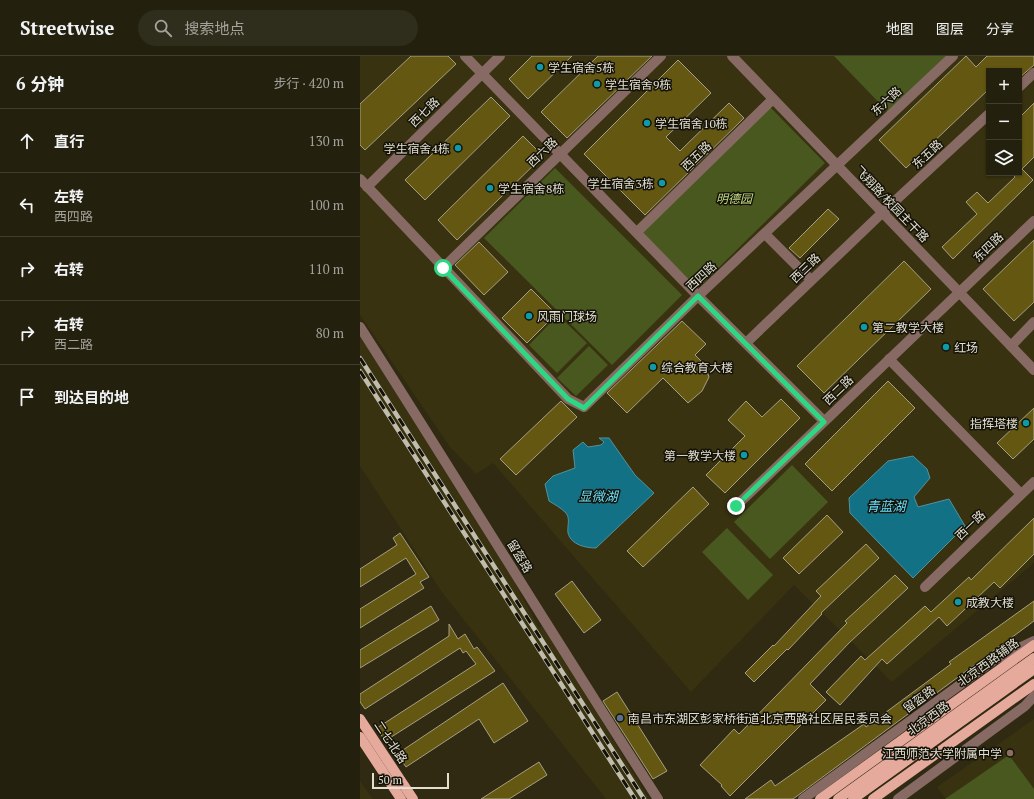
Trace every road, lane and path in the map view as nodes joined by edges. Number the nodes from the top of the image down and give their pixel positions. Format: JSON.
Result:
{"nodes":[{"id":1,"x":465,"y":56,"type":"edge"},
{"id":2,"x":500,"y":56,"type":"edge"},
{"id":3,"x":661,"y":56,"type":"edge"},
{"id":4,"x":732,"y":56,"type":"edge"},
{"id":5,"x":953,"y":56,"type":"edge"},
{"id":6,"x":1034,"y":73,"type":"edge"},
{"id":7,"x":482,"y":74,"type":"junction"},
{"id":8,"x":1022,"y":84,"type":"edge"},
{"id":9,"x":773,"y":99,"type":"junction"},
{"id":10,"x":986,"y":117,"type":"edge"},
{"id":11,"x":559,"y":154,"type":"junction"},
{"id":12,"x":837,"y":166,"type":"junction"},
{"id":13,"x":363,"y":183,"type":"edge"},
{"id":14,"x":883,"y":212,"type":"junction"},
{"id":15,"x":1034,"y":221,"type":"edge"},
{"id":16,"x":636,"y":232,"type":"junction"},
{"id":17,"x":765,"y":234,"type":"junction"},
{"id":18,"x":443,"y":268,"type":"junction"},
{"id":19,"x":811,"y":280,"type":"junction"},
{"id":20,"x":959,"y":292,"type":"junction"},
{"id":21,"x":698,"y":296,"type":"junction"},
{"id":22,"x":1034,"y":322,"type":"edge"},
{"id":23,"x":360,"y":327,"type":"edge"},
{"id":24,"x":746,"y":343,"type":"junction"},
{"id":25,"x":1011,"y":346,"type":"junction"},
{"id":26,"x":889,"y":360,"type":"junction"},
{"id":27,"x":1034,"y":370,"type":"edge"},
{"id":28,"x":824,"y":422,"type":"junction"},
{"id":29,"x":1034,"y":482,"type":"edge"},
{"id":30,"x":1021,"y":494,"type":"junction"},
{"id":31,"x":736,"y":506,"type":"dead end"},
{"id":32,"x":924,"y":587,"type":"dead end"},
{"id":33,"x":1034,"y":641,"type":"edge"},
{"id":34,"x":1034,"y":645,"type":"edge"},
{"id":35,"x":1034,"y":658,"type":"edge"},
{"id":36,"x":1034,"y":669,"type":"edge"},
{"id":37,"x":1034,"y":684,"type":"edge"},
{"id":38,"x":1034,"y":696,"type":"edge"},
{"id":39,"x":360,"y":719,"type":"edge"},
{"id":40,"x":360,"y":737,"type":"edge"},
{"id":41,"x":401,"y":799,"type":"edge"},
{"id":42,"x":413,"y":799,"type":"edge"},
{"id":43,"x":658,"y":799,"type":"edge"},
{"id":44,"x":803,"y":799,"type":"edge"},
{"id":45,"x":820,"y":799,"type":"edge"},
{"id":46,"x":838,"y":799,"type":"edge"},
{"id":47,"x":853,"y":799,"type":"edge"},
{"id":48,"x":873,"y":799,"type":"edge"},
{"id":49,"x":898,"y":799,"type":"edge"}],
"edges":[{"from":1,"to":7,"type":"street"},
{"from":2,"to":7,"type":"street","name":"西七路"},
{"from":3,"to":11,"type":"street","name":"西六路"},
{"from":4,"to":9,"type":"street","name":"飞翔路/校园主干路"},
{"from":5,"to":12,"type":"street","name":"东六路"},
{"from":6,"to":8,"type":"street"},
{"from":7,"to":11,"type":"street"},
{"from":7,"to":13,"type":"street","name":"西七路"},
{"from":9,"to":12,"type":"street","name":"飞翔路/校园主干路"},
{"from":9,"to":16,"type":"street","name":"西五路"},
{"from":10,"to":14,"type":"street","name":"东五路"},
{"from":11,"to":16,"type":"street"},
{"from":11,"to":18,"type":"street","name":"西六路"},
{"from":12,"to":14,"type":"street","name":"飞翔路/校园主干路"},
{"from":12,"to":17,"type":"street","name":"西四路"},
{"from":13,"to":18,"type":"street"},
{"from":14,"to":19,"type":"street","name":"西三路"},
{"from":14,"to":20,"type":"street","name":"飞翔路/校园主干路"},
{"from":15,"to":20,"type":"street","name":"东四路"},
{"from":16,"to":21,"type":"street"},
{"from":17,"to":19,"type":"street"},
{"from":17,"to":21,"type":"street","name":"西四路"},
{"from":18,"to":21,"type":"street","name":"西四路"},
{"from":19,"to":24,"type":"street","name":"西三路"},
{"from":20,"to":25,"type":"street","name":"飞翔路/校园主干路"},
{"from":20,"to":26,"type":"street","name":"西二路"},
{"from":21,"to":24,"type":"street"},
{"from":22,"to":25,"type":"street"},
{"from":23,"to":43,"type":"street","name":"留盔路"},
{"from":24,"to":28,"type":"street"},
{"from":25,"to":27,"type":"street","name":"飞翔路/校园主干路"},
{"from":26,"to":28,"type":"street","name":"西二路"},
{"from":26,"to":30,"type":"street"},
{"from":28,"to":31,"type":"street","name":"西二路"},
{"from":29,"to":30,"type":"street","name":"西一路"},
{"from":30,"to":32,"type":"street","name":"西一路"},
{"from":33,"to":44,"type":"street","name":"留盔路"},
{"from":34,"to":45,"type":"main road","name":"北京西路辅路"},
{"from":35,"to":46,"type":"main road","name":"北京西路"},
{"from":36,"to":47,"type":"main road","name":"北京西路"},
{"from":37,"to":48,"type":"main road"},
{"from":38,"to":49,"type":"street"},
{"from":39,"to":42,"type":"main road","name":"二七北路"},
{"from":40,"to":41,"type":"main road","name":"二七北路"}]}
